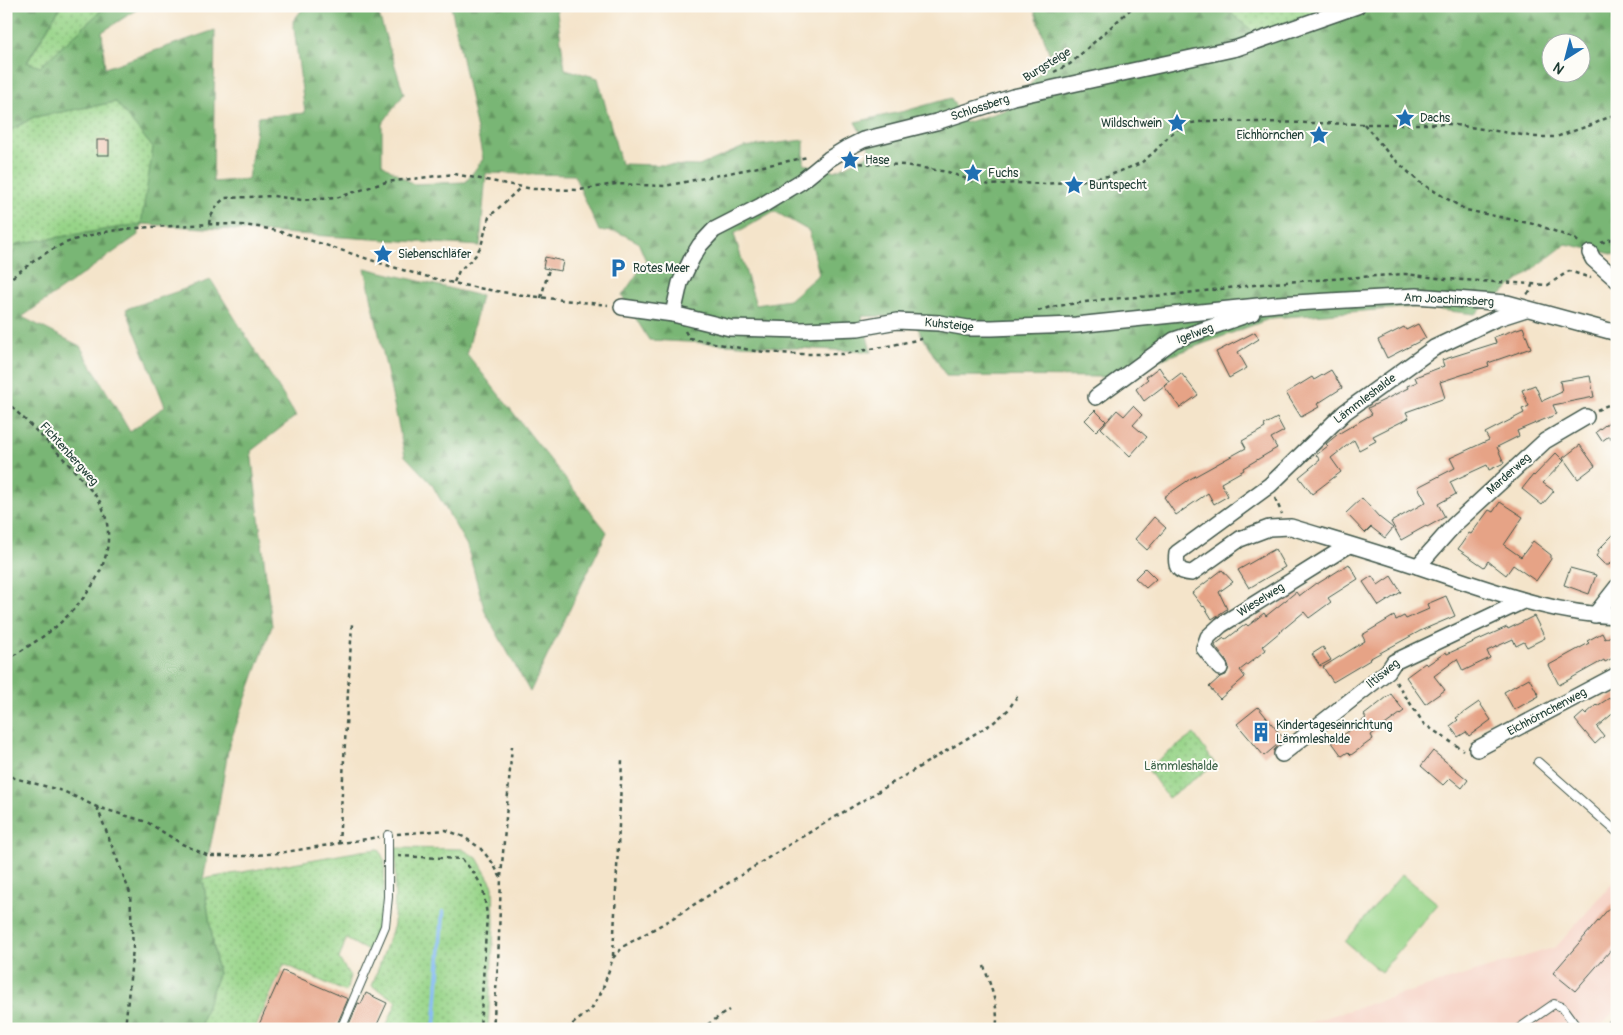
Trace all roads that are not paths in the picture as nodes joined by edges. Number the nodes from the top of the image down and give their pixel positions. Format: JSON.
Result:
{"nodes":[{"id":1,"x":1357,"y":6,"type":"edge"},
{"id":2,"x":1590,"y":253,"type":"road end"},
{"id":3,"x":1617,"y":280,"type":"edge"},
{"id":4,"x":1277,"y":304,"type":"junction"},
{"id":5,"x":622,"y":307,"type":"road end"},
{"id":6,"x":1526,"y":308,"type":"junction"},
{"id":7,"x":673,"y":314,"type":"junction"},
{"id":8,"x":1617,"y":333,"type":"edge"},
{"id":9,"x":1096,"y":397,"type":"dead end"},
{"id":10,"x":1586,"y":417,"type":"road end"},
{"id":11,"x":1349,"y":545,"type":"junction"},
{"id":12,"x":1418,"y":566,"type":"junction"},
{"id":13,"x":1617,"y":587,"type":"edge"},
{"id":14,"x":1523,"y":601,"type":"junction"},
{"id":15,"x":1595,"y":615,"type":"junction"},
{"id":16,"x":1617,"y":616,"type":"edge"},
{"id":17,"x":1220,"y":668,"type":"dead end"},
{"id":18,"x":1617,"y":675,"type":"edge"},
{"id":19,"x":1477,"y":749,"type":"road end"},
{"id":20,"x":1282,"y":754,"type":"dead end"},
{"id":21,"x":1538,"y":762,"type":"dead end"},
{"id":22,"x":1617,"y":832,"type":"edge"},
{"id":23,"x":388,"y":835,"type":"road end"},
{"id":24,"x":1617,"y":1025,"type":"edge"},
{"id":25,"x":341,"y":1029,"type":"edge"},
{"id":26,"x":1518,"y":1029,"type":"edge"},
{"id":27,"x":1578,"y":1029,"type":"edge"},
{"id":28,"x":1614,"y":1029,"type":"edge"}],
"edges":[{"from":1,"to":7,"type":"street","name":"Schlossberg"},
{"from":2,"to":3,"type":"street"},
{"from":4,"to":6,"type":"street","name":"Am Joachimsberg"},
{"from":4,"to":7,"type":"street","name":"Kuhsteige"},
{"from":4,"to":9,"type":"street","name":"Igelweg"},
{"from":5,"to":7,"type":"street","name":"Kuhsteige"},
{"from":6,"to":8,"type":"street","name":"Am Joachimsberg"},
{"from":6,"to":11,"type":"street","name":"Lämmleshalde"},
{"from":10,"to":12,"type":"street","name":"Marderweg"},
{"from":11,"to":12,"type":"street","name":"Lämmleshalde"},
{"from":11,"to":17,"type":"street","name":"Wieselweg"},
{"from":12,"to":14,"type":"street","name":"Lämmleshalde"},
{"from":13,"to":15,"type":"street"},
{"from":14,"to":15,"type":"street","name":"Lämmleshalde"},
{"from":14,"to":20,"type":"street","name":"Iltisweg"},
{"from":15,"to":16,"type":"street","name":"Lämmleshalde"},
{"from":18,"to":19,"type":"street","name":"Eichhörnchenweg"},
{"from":21,"to":22,"type":"lane"},
{"from":23,"to":25,"type":"lane"},
{"from":24,"to":28,"type":"street"},
{"from":26,"to":27,"type":"lane"}]}
